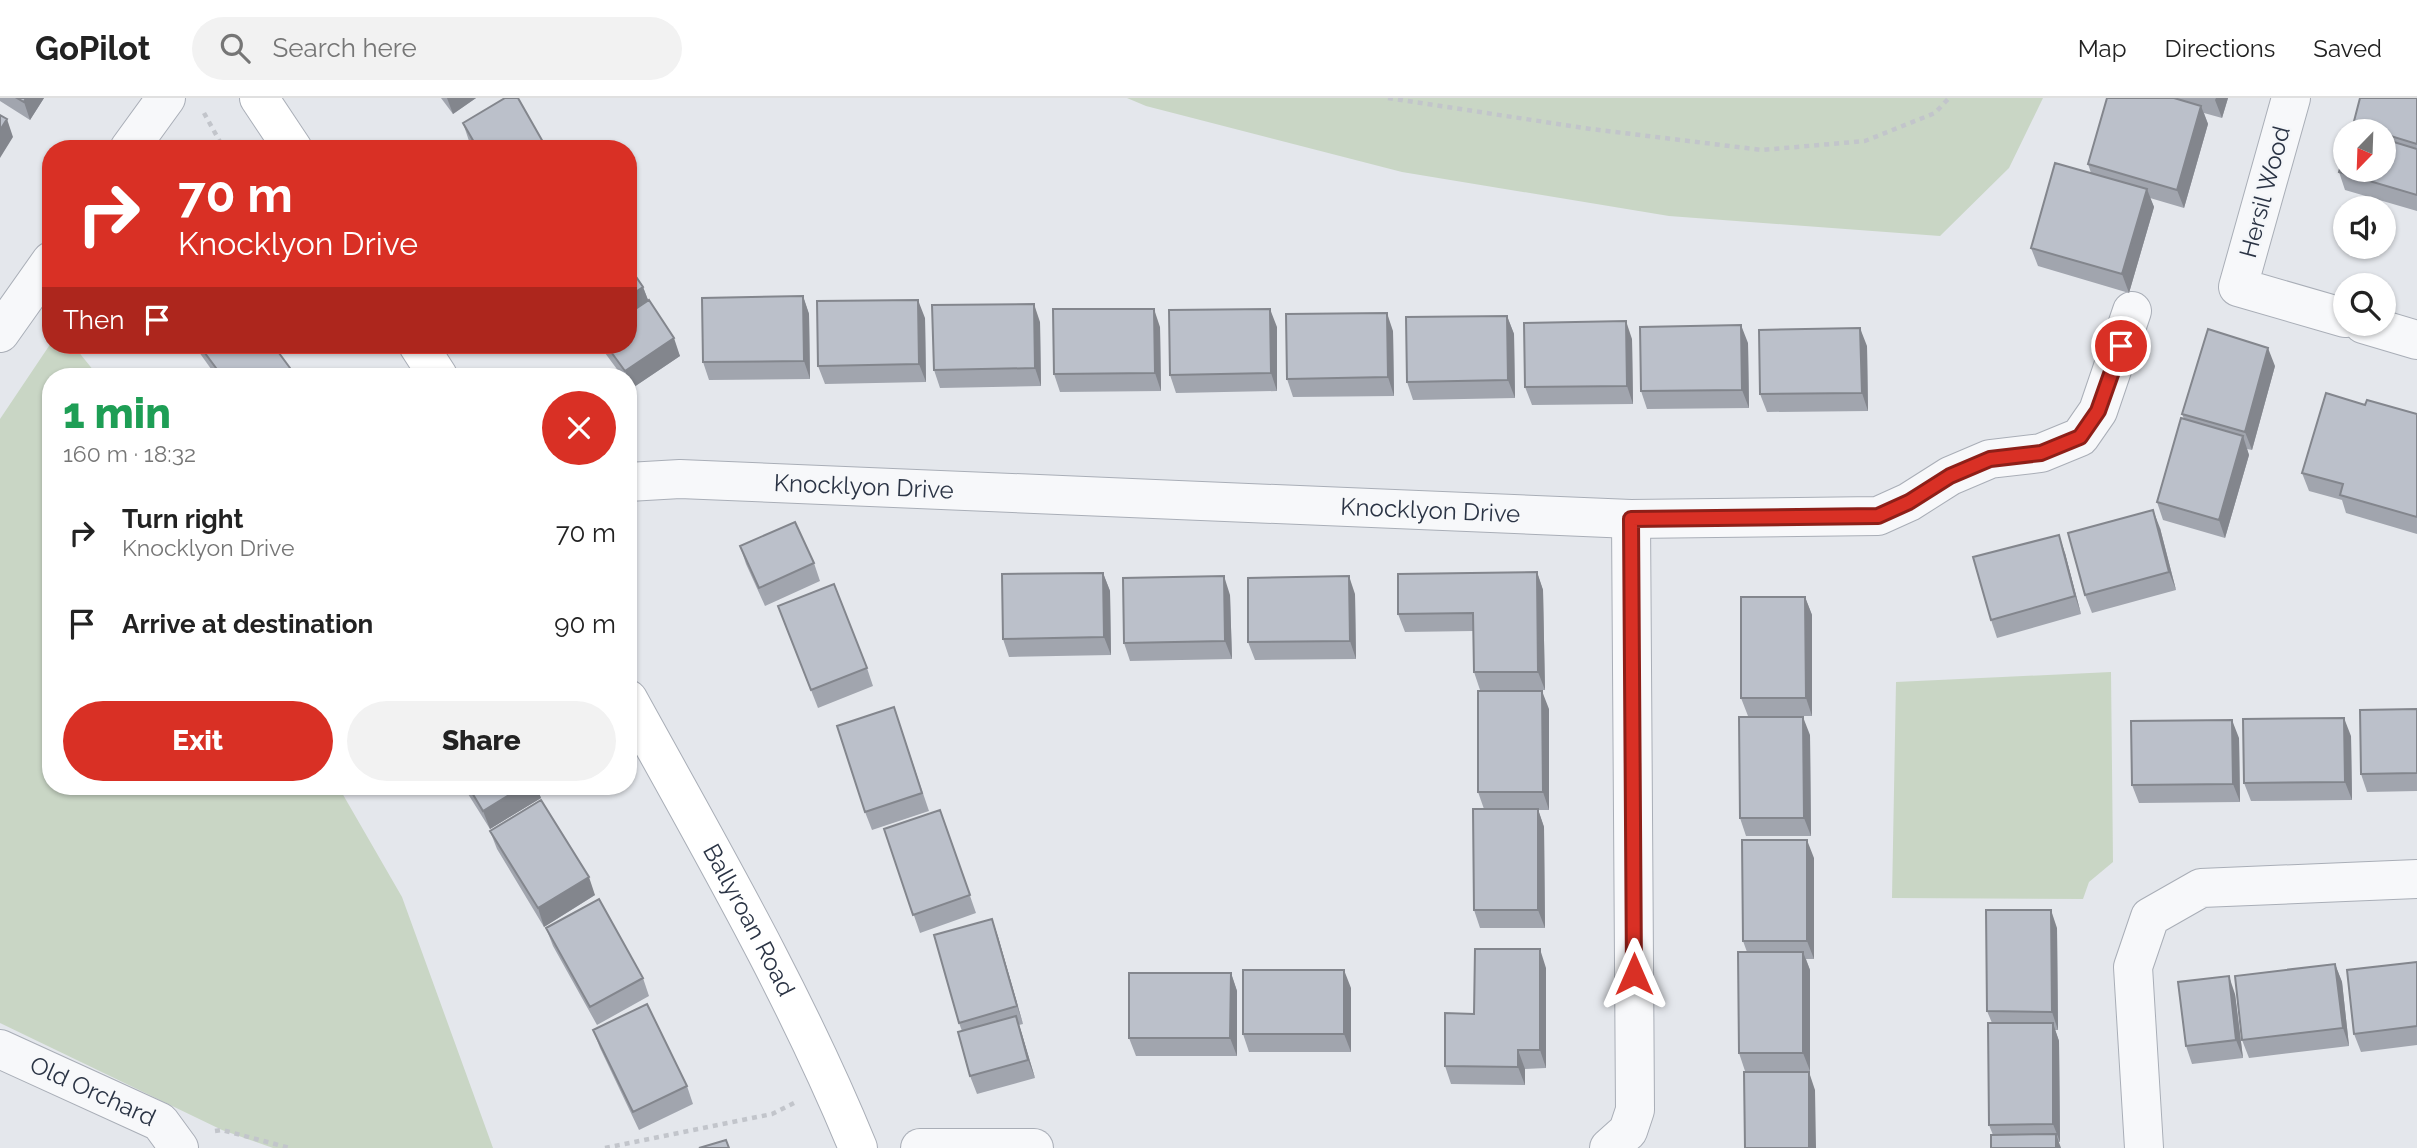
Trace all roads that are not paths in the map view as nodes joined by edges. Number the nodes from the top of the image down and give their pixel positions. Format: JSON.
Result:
{"nodes":[{"id":1,"x":259,"y":98,"type":"edge"},
{"id":2,"x":2291,"y":98,"type":"edge"},
{"id":3,"x":184,"y":103,"type":"edge"},
{"id":4,"x":140,"y":140,"type":"edge"},
{"id":5,"x":287,"y":140,"type":"edge"},
{"id":6,"x":42,"y":274,"type":"edge"},
{"id":7,"x":2132,"y":311,"type":"dead end"},
{"id":8,"x":2333,"y":315,"type":"edge"},
{"id":9,"x":0,"y":333,"type":"edge"},
{"id":10,"x":2396,"y":334,"type":"edge"},
{"id":11,"x":2417,"y":340,"type":"edge"},
{"id":12,"x":637,"y":481,"type":"edge"},
{"id":13,"x":1631,"y":519,"type":"junction"},
{"id":14,"x":637,"y":715,"type":"edge"},
{"id":15,"x":2417,"y":879,"type":"edge"},
{"id":16,"x":0,"y":1049,"type":"edge"},
{"id":17,"x":189,"y":1141,"type":"edge"},
{"id":18,"x":1612,"y":1147,"type":"edge"},
{"id":19,"x":858,"y":1148,"type":"edge"},
{"id":20,"x":920,"y":1148,"type":"edge"},
{"id":21,"x":1034,"y":1148,"type":"edge"},
{"id":22,"x":2144,"y":1148,"type":"edge"}],
"edges":[{"from":1,"to":5,"type":"main road"},
{"from":2,"to":8,"type":"street","name":"Hersil Wood"},
{"from":3,"to":4,"type":"street"},
{"from":6,"to":9,"type":"street"},
{"from":7,"to":13,"type":"street","name":"Knocklyon Drive"},
{"from":10,"to":11,"type":"street"},
{"from":12,"to":13,"type":"street","name":"Knocklyon Drive"},
{"from":13,"to":18,"type":"street"},
{"from":14,"to":19,"type":"main road","name":"Ballyroan Road"},
{"from":15,"to":22,"type":"street"},
{"from":16,"to":17,"type":"street","name":"Old Orchard"},
{"from":20,"to":21,"type":"street"}]}
